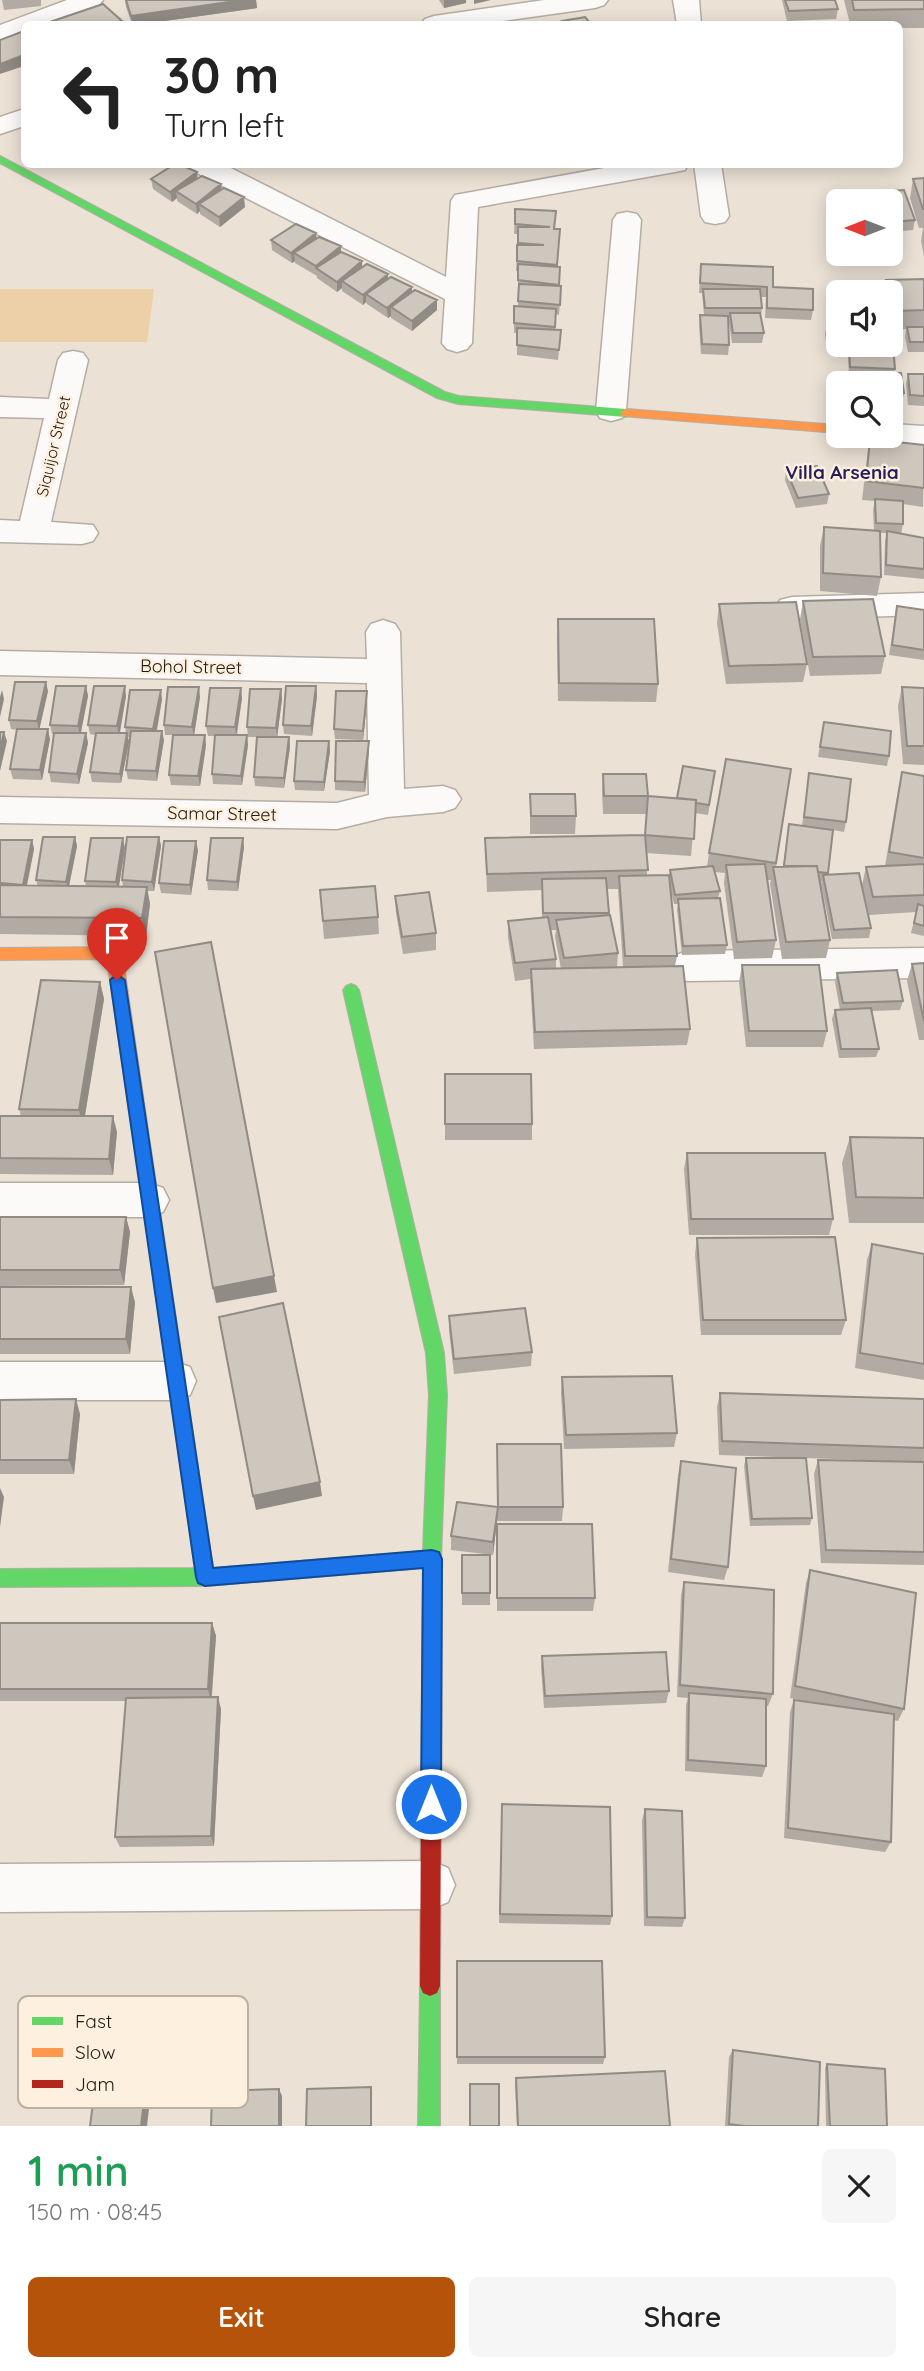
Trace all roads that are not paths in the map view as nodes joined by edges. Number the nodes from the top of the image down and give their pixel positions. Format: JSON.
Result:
{"nodes":[{"id":1,"x":90,"y":0,"type":"edge"},
{"id":2,"x":595,"y":0,"type":"edge"},
{"id":3,"x":686,"y":0,"type":"edge"},
{"id":4,"x":34,"y":21,"type":"edge"},
{"id":5,"x":454,"y":21,"type":"edge"},
{"id":6,"x":689,"y":21,"type":"edge"},
{"id":7,"x":21,"y":26,"type":"edge"},
{"id":8,"x":0,"y":34,"type":"edge"},
{"id":9,"x":21,"y":118,"type":"edge"},
{"id":10,"x":0,"y":126,"type":"edge"},
{"id":11,"x":0,"y":159,"type":"edge"},
{"id":12,"x":209,"y":168,"type":"edge"},
{"id":13,"x":652,"y":168,"type":"edge"},
{"id":14,"x":709,"y":168,"type":"edge"},
{"id":15,"x":715,"y":216,"type":"dead end"},
{"id":16,"x":627,"y":220,"type":"dead end"},
{"id":17,"x":460,"y":295,"type":"junction"},
{"id":18,"x":457,"y":343,"type":"dead end"},
{"id":19,"x":73,"y":360,"type":"dead end"},
{"id":20,"x":0,"y":407,"type":"edge"},
{"id":21,"x":61,"y":409,"type":"junction"},
{"id":22,"x":611,"y":411,"type":"junction"},
{"id":23,"x":826,"y":428,"type":"edge"},
{"id":24,"x":903,"y":435,"type":"edge"},
{"id":25,"x":924,"y":436,"type":"edge"},
{"id":26,"x":0,"y":531,"type":"edge"},
{"id":27,"x":33,"y":532,"type":"junction"},
{"id":28,"x":82,"y":533,"type":"dead end"},
{"id":29,"x":924,"y":604,"type":"edge"},
{"id":30,"x":792,"y":607,"type":"edge"},
{"id":31,"x":383,"y":632,"type":"dead end"},
{"id":32,"x":0,"y":663,"type":"edge"},
{"id":33,"x":383,"y":671,"type":"junction"},
{"id":34,"x":443,"y":799,"type":"dead end"},
{"id":35,"x":387,"y":804,"type":"junction"},
{"id":36,"x":0,"y":810,"type":"edge"},
{"id":37,"x":0,"y":954,"type":"edge"},
{"id":38,"x":924,"y":963,"type":"edge"},
{"id":39,"x":687,"y":967,"type":"dead end"},
{"id":40,"x":351,"y":990,"type":"dead end"},
{"id":41,"x":0,"y":1200,"type":"edge"},
{"id":42,"x":149,"y":1200,"type":"junction"},
{"id":43,"x":0,"y":1381,"type":"edge"},
{"id":44,"x":175,"y":1381,"type":"junction"},
{"id":45,"x":432,"y":1559,"type":"junction"},
{"id":46,"x":205,"y":1577,"type":"junction"},
{"id":47,"x":0,"y":1578,"type":"edge"},
{"id":48,"x":431,"y":1885,"type":"junction"},
{"id":49,"x":0,"y":1888,"type":"edge"},
{"id":50,"x":429,"y":2126,"type":"edge"}],
"edges":[{"from":1,"to":4,"type":"street"},
{"from":2,"to":5,"type":"street"},
{"from":3,"to":6,"type":"street"},
{"from":7,"to":8,"type":"street"},
{"from":9,"to":10,"type":"street"},
{"from":11,"to":22,"type":"street"},
{"from":12,"to":17,"type":"street"},
{"from":13,"to":17,"type":"street"},
{"from":14,"to":15,"type":"street"},
{"from":16,"to":22,"type":"street"},
{"from":17,"to":18,"type":"street"},
{"from":19,"to":21,"type":"street","name":"Siquijor Street"},
{"from":20,"to":21,"type":"street"},
{"from":21,"to":27,"type":"street","name":"Siquijor Street"},
{"from":22,"to":23,"type":"street"},
{"from":24,"to":25,"type":"street"},
{"from":26,"to":27,"type":"street"},
{"from":27,"to":28,"type":"street"},
{"from":29,"to":30,"type":"street"},
{"from":31,"to":33,"type":"street"},
{"from":32,"to":33,"type":"street","name":"Bohol Street"},
{"from":33,"to":35,"type":"street"},
{"from":34,"to":35,"type":"street","name":"Samar Street"},
{"from":35,"to":36,"type":"street","name":"Samar Street"},
{"from":37,"to":42,"type":"street"},
{"from":38,"to":39,"type":"street"},
{"from":40,"to":45,"type":"street"},
{"from":41,"to":42,"type":"street"},
{"from":42,"to":44,"type":"street"},
{"from":43,"to":44,"type":"street"},
{"from":44,"to":46,"type":"street"},
{"from":45,"to":46,"type":"street"},
{"from":45,"to":48,"type":"street"},
{"from":46,"to":47,"type":"street"},
{"from":48,"to":49,"type":"street"},
{"from":48,"to":50,"type":"street"}]}
